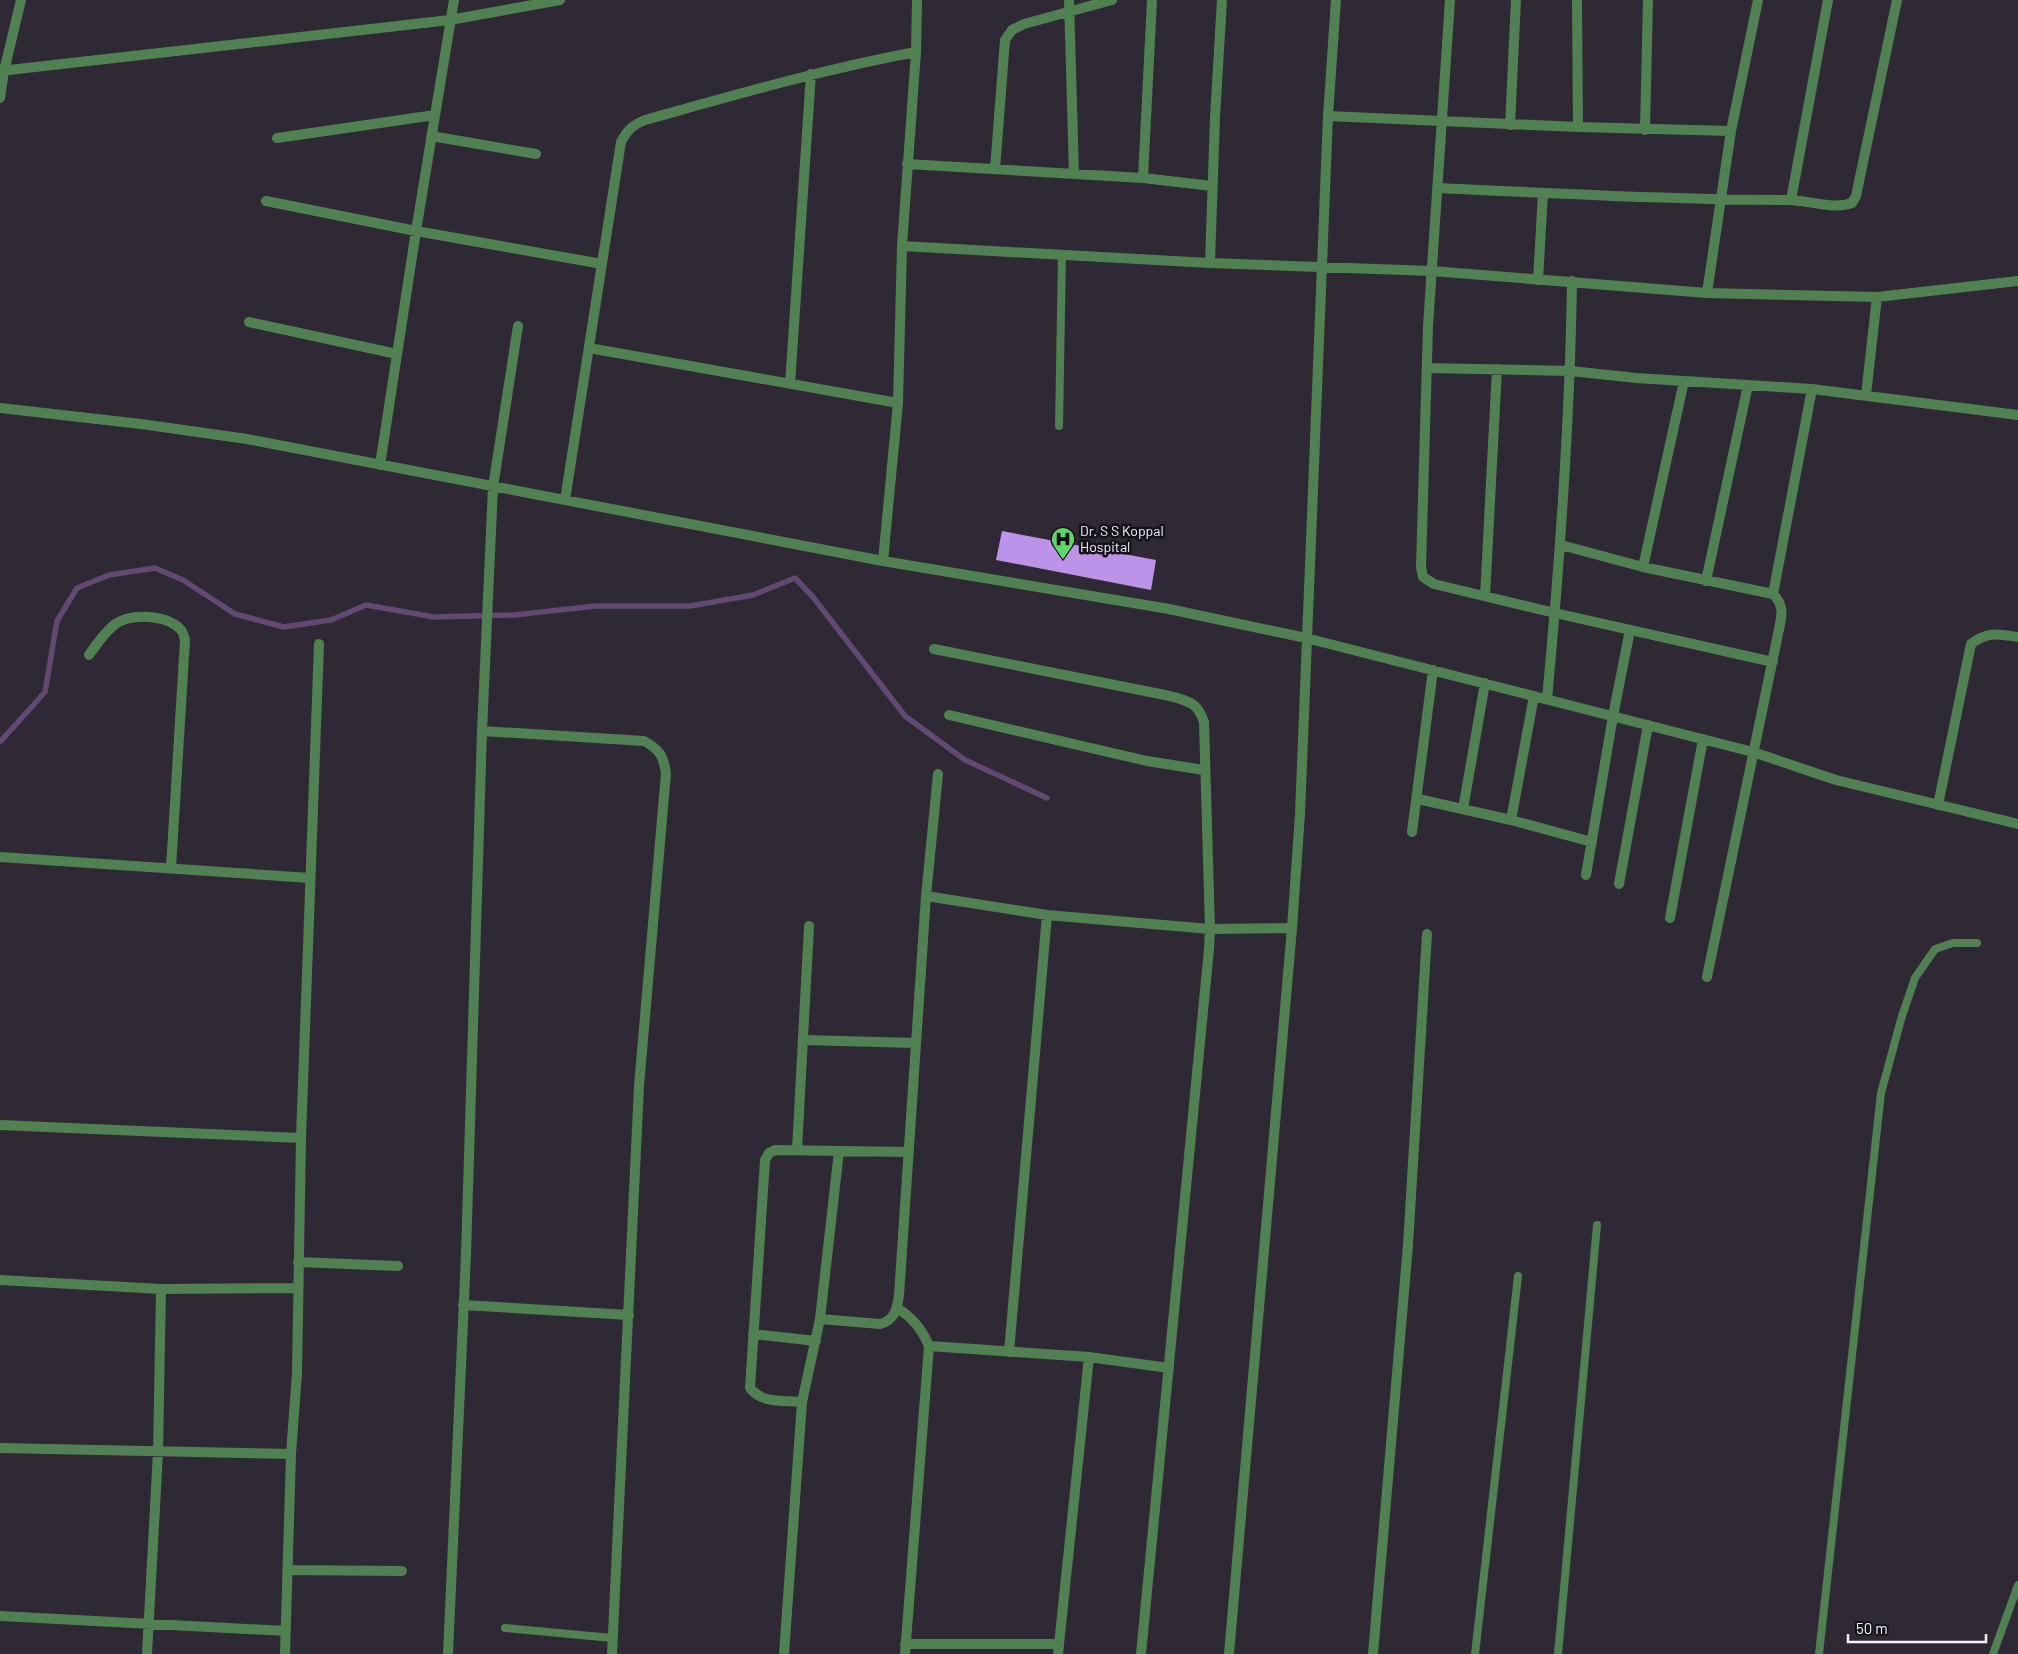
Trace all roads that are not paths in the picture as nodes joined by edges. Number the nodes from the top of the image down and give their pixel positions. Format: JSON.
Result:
{"nodes":[{"id":1,"x":21,"y":0,"type":"edge"},
{"id":2,"x":454,"y":0,"type":"edge"},
{"id":3,"x":560,"y":0,"type":"edge"},
{"id":4,"x":917,"y":0,"type":"edge"},
{"id":5,"x":1112,"y":0,"type":"edge"},
{"id":6,"x":1152,"y":0,"type":"edge"},
{"id":7,"x":1222,"y":0,"type":"edge"},
{"id":8,"x":1336,"y":0,"type":"edge"},
{"id":9,"x":1450,"y":0,"type":"edge"},
{"id":10,"x":1516,"y":0,"type":"edge"},
{"id":11,"x":1577,"y":0,"type":"edge"},
{"id":12,"x":1648,"y":0,"type":"edge"},
{"id":13,"x":1758,"y":0,"type":"edge"},
{"id":14,"x":1828,"y":0,"type":"edge"},
{"id":15,"x":1897,"y":0,"type":"edge"},
{"id":16,"x":1069,"y":5,"type":"edge"},
{"id":17,"x":450,"y":20,"type":"junction"},
{"id":18,"x":916,"y":52,"type":"junction"},
{"id":19,"x":2,"y":71,"type":"edge"},
{"id":20,"x":811,"y":74,"type":"junction"},
{"id":21,"x":0,"y":98,"type":"edge"},
{"id":22,"x":434,"y":115,"type":"junction"},
{"id":23,"x":1328,"y":116,"type":"junction"},
{"id":24,"x":1441,"y":121,"type":"junction"},
{"id":25,"x":1510,"y":125,"type":"junction"},
{"id":26,"x":1578,"y":127,"type":"junction"},
{"id":27,"x":1645,"y":130,"type":"junction"},
{"id":28,"x":1731,"y":131,"type":"junction"},
{"id":29,"x":431,"y":136,"type":"junction"},
{"id":30,"x":277,"y":138,"type":"dead end"},
{"id":31,"x":536,"y":154,"type":"dead end"},
{"id":32,"x":907,"y":164,"type":"junction"},
{"id":33,"x":995,"y":169,"type":"junction"},
{"id":34,"x":1074,"y":174,"type":"junction"},
{"id":35,"x":1143,"y":178,"type":"junction"},
{"id":36,"x":1212,"y":186,"type":"junction"},
{"id":37,"x":1437,"y":188,"type":"junction"},
{"id":38,"x":1543,"y":193,"type":"junction"},
{"id":39,"x":266,"y":200,"type":"dead end"},
{"id":40,"x":1791,"y":200,"type":"junction"},
{"id":41,"x":1722,"y":201,"type":"junction"},
{"id":42,"x":416,"y":231,"type":"junction"},
{"id":43,"x":902,"y":246,"type":"junction"},
{"id":44,"x":1062,"y":254,"type":"junction"},
{"id":45,"x":1210,"y":262,"type":"junction"},
{"id":46,"x":602,"y":264,"type":"junction"},
{"id":47,"x":1322,"y":267,"type":"junction"},
{"id":48,"x":1432,"y":271,"type":"junction"},
{"id":49,"x":1538,"y":280,"type":"junction"},
{"id":50,"x":1572,"y":281,"type":"junction"},
{"id":51,"x":2018,"y":281,"type":"edge"},
{"id":52,"x":1707,"y":292,"type":"junction"},
{"id":53,"x":1877,"y":297,"type":"junction"},
{"id":54,"x":249,"y":322,"type":"dead end"},
{"id":55,"x":518,"y":326,"type":"dead end"},
{"id":56,"x":588,"y":348,"type":"junction"},
{"id":57,"x":397,"y":354,"type":"junction"},
{"id":58,"x":1427,"y":368,"type":"junction"},
{"id":59,"x":1497,"y":369,"type":"junction"},
{"id":60,"x":1571,"y":371,"type":"junction"},
{"id":61,"x":1684,"y":381,"type":"junction"},
{"id":62,"x":790,"y":384,"type":"junction"},
{"id":63,"x":1748,"y":385,"type":"junction"},
{"id":64,"x":1812,"y":389,"type":"junction"},
{"id":65,"x":1866,"y":394,"type":"junction"},
{"id":66,"x":898,"y":403,"type":"junction"},
{"id":67,"x":0,"y":408,"type":"edge"},
{"id":68,"x":2018,"y":415,"type":"edge"},
{"id":69,"x":1059,"y":426,"type":"dead end"},
{"id":70,"x":380,"y":465,"type":"junction"},
{"id":71,"x":493,"y":486,"type":"junction"},
{"id":72,"x":565,"y":500,"type":"junction"},
{"id":73,"x":1561,"y":545,"type":"junction"},
{"id":74,"x":883,"y":561,"type":"junction"},
{"id":75,"x":1643,"y":567,"type":"junction"},
{"id":76,"x":1706,"y":581,"type":"junction"},
{"id":77,"x":1773,"y":594,"type":"junction"},
{"id":78,"x":1485,"y":596,"type":"junction"},
{"id":79,"x":1555,"y":614,"type":"junction"},
{"id":80,"x":1630,"y":630,"type":"junction"},
{"id":81,"x":2018,"y":637,"type":"edge"},
{"id":82,"x":1306,"y":638,"type":"junction"},
{"id":83,"x":319,"y":644,"type":"dead end"},
{"id":84,"x":934,"y":649,"type":"dead end"},
{"id":85,"x":88,"y":655,"type":"dead end"},
{"id":86,"x":1772,"y":662,"type":"junction"},
{"id":87,"x":1433,"y":670,"type":"junction"},
{"id":88,"x":1485,"y":683,"type":"junction"},
{"id":89,"x":1534,"y":696,"type":"junction"},
{"id":90,"x":1547,"y":699,"type":"junction"},
{"id":91,"x":950,"y":715,"type":"dead end"},
{"id":92,"x":1613,"y":716,"type":"junction"},
{"id":93,"x":1648,"y":725,"type":"junction"},
{"id":94,"x":482,"y":730,"type":"junction"},
{"id":95,"x":1703,"y":739,"type":"junction"},
{"id":96,"x":1753,"y":752,"type":"junction"},
{"id":97,"x":1204,"y":770,"type":"junction"},
{"id":98,"x":938,"y":774,"type":"dead end"},
{"id":99,"x":1418,"y":799,"type":"junction"},
{"id":100,"x":1938,"y":804,"type":"junction"},
{"id":101,"x":1463,"y":809,"type":"junction"},
{"id":102,"x":1511,"y":820,"type":"junction"},
{"id":103,"x":2018,"y":824,"type":"edge"},
{"id":104,"x":1412,"y":832,"type":"dead end"},
{"id":105,"x":1592,"y":842,"type":"junction"},
{"id":106,"x":0,"y":857,"type":"edge"},
{"id":107,"x":171,"y":868,"type":"junction"},
{"id":108,"x":1586,"y":875,"type":"dead end"},
{"id":109,"x":310,"y":878,"type":"junction"},
{"id":110,"x":1619,"y":884,"type":"dead end"},
{"id":111,"x":926,"y":896,"type":"junction"},
{"id":112,"x":1047,"y":915,"type":"junction"},
{"id":113,"x":1670,"y":918,"type":"dead end"},
{"id":114,"x":810,"y":926,"type":"dead end"},
{"id":115,"x":1292,"y":928,"type":"junction"},
{"id":116,"x":1210,"y":929,"type":"junction"},
{"id":117,"x":1427,"y":934,"type":"dead end"},
{"id":118,"x":1977,"y":942,"type":"dead end"},
{"id":119,"x":1707,"y":977,"type":"dead end"},
{"id":120,"x":803,"y":1040,"type":"junction"},
{"id":121,"x":916,"y":1043,"type":"junction"},
{"id":122,"x":0,"y":1125,"type":"edge"},
{"id":123,"x":301,"y":1138,"type":"junction"},
{"id":124,"x":797,"y":1150,"type":"junction"},
{"id":125,"x":839,"y":1151,"type":"junction"},
{"id":126,"x":909,"y":1152,"type":"junction"},
{"id":127,"x":1597,"y":1225,"type":"dead end"},
{"id":128,"x":298,"y":1262,"type":"junction"},
{"id":129,"x":398,"y":1266,"type":"dead end"},
{"id":130,"x":1518,"y":1276,"type":"dead end"},
{"id":131,"x":0,"y":1280,"type":"edge"},
{"id":132,"x":297,"y":1288,"type":"junction"},
{"id":133,"x":162,"y":1289,"type":"junction"},
{"id":134,"x":463,"y":1305,"type":"junction"},
{"id":135,"x":897,"y":1308,"type":"junction"},
{"id":136,"x":629,"y":1315,"type":"junction"},
{"id":137,"x":820,"y":1319,"type":"junction"},
{"id":138,"x":754,"y":1334,"type":"junction"},
{"id":139,"x":816,"y":1341,"type":"junction"},
{"id":140,"x":929,"y":1346,"type":"junction"},
{"id":141,"x":1009,"y":1352,"type":"junction"},
{"id":142,"x":1088,"y":1357,"type":"junction"},
{"id":143,"x":1169,"y":1368,"type":"junction"},
{"id":144,"x":802,"y":1402,"type":"junction"},
{"id":145,"x":0,"y":1448,"type":"edge"},
{"id":146,"x":158,"y":1452,"type":"junction"},
{"id":147,"x":291,"y":1454,"type":"junction"},
{"id":148,"x":288,"y":1570,"type":"junction"},
{"id":149,"x":402,"y":1571,"type":"dead end"},
{"id":150,"x":2018,"y":1585,"type":"edge"},
{"id":151,"x":0,"y":1616,"type":"edge"},
{"id":152,"x":148,"y":1624,"type":"junction"},
{"id":153,"x":505,"y":1628,"type":"dead end"},
{"id":154,"x":286,"y":1632,"type":"junction"},
{"id":155,"x":612,"y":1638,"type":"junction"},
{"id":156,"x":905,"y":1649,"type":"edge"},
{"id":157,"x":1058,"y":1649,"type":"edge"},
{"id":158,"x":147,"y":1654,"type":"edge"},
{"id":159,"x":285,"y":1654,"type":"edge"},
{"id":160,"x":448,"y":1654,"type":"edge"},
{"id":161,"x":612,"y":1654,"type":"edge"},
{"id":162,"x":784,"y":1654,"type":"edge"},
{"id":163,"x":1141,"y":1654,"type":"edge"},
{"id":164,"x":1229,"y":1654,"type":"edge"},
{"id":165,"x":1373,"y":1654,"type":"edge"},
{"id":166,"x":1474,"y":1654,"type":"edge"},
{"id":167,"x":1558,"y":1654,"type":"edge"},
{"id":168,"x":1819,"y":1654,"type":"edge"},
{"id":169,"x":1994,"y":1654,"type":"edge"}],
"edges":[{"from":1,"to":19,"type":"street"},
{"from":2,"to":17,"type":"street"},
{"from":3,"to":17,"type":"street"},
{"from":4,"to":18,"type":"street"},
{"from":5,"to":16,"type":"street"},
{"from":6,"to":35,"type":"street"},
{"from":7,"to":36,"type":"street"},
{"from":8,"to":23,"type":"street"},
{"from":9,"to":24,"type":"street"},
{"from":10,"to":25,"type":"street"},
{"from":11,"to":26,"type":"street"},
{"from":12,"to":27,"type":"street"},
{"from":13,"to":28,"type":"street"},
{"from":14,"to":40,"type":"street"},
{"from":15,"to":40,"type":"street"},
{"from":16,"to":33,"type":"street"},
{"from":16,"to":34,"type":"street"},
{"from":17,"to":19,"type":"street"},
{"from":17,"to":22,"type":"street"},
{"from":18,"to":20,"type":"street"},
{"from":18,"to":32,"type":"street"},
{"from":19,"to":21,"type":"street"},
{"from":20,"to":46,"type":"street"},
{"from":20,"to":62,"type":"street"},
{"from":22,"to":29,"type":"street"},
{"from":22,"to":30,"type":"street"},
{"from":23,"to":24,"type":"street"},
{"from":23,"to":47,"type":"street"},
{"from":24,"to":25,"type":"street"},
{"from":24,"to":37,"type":"street"},
{"from":25,"to":26,"type":"street"},
{"from":26,"to":27,"type":"street"},
{"from":27,"to":28,"type":"street"},
{"from":28,"to":41,"type":"street"},
{"from":29,"to":31,"type":"street"},
{"from":29,"to":42,"type":"street"},
{"from":32,"to":33,"type":"street"},
{"from":32,"to":43,"type":"street"},
{"from":33,"to":34,"type":"street"},
{"from":34,"to":35,"type":"street"},
{"from":35,"to":36,"type":"street"},
{"from":36,"to":45,"type":"street"},
{"from":37,"to":38,"type":"street"},
{"from":37,"to":48,"type":"street"},
{"from":38,"to":41,"type":"street"},
{"from":38,"to":49,"type":"street"},
{"from":39,"to":42,"type":"street"},
{"from":40,"to":41,"type":"street"},
{"from":41,"to":52,"type":"street"},
{"from":42,"to":46,"type":"street"},
{"from":42,"to":57,"type":"street"},
{"from":43,"to":44,"type":"street"},
{"from":43,"to":66,"type":"street"},
{"from":44,"to":45,"type":"street"},
{"from":44,"to":69,"type":"lane"},
{"from":45,"to":47,"type":"street"},
{"from":46,"to":56,"type":"street"},
{"from":47,"to":48,"type":"street"},
{"from":47,"to":82,"type":"street"},
{"from":48,"to":49,"type":"street"},
{"from":48,"to":58,"type":"street"},
{"from":49,"to":50,"type":"street"},
{"from":50,"to":52,"type":"street"},
{"from":50,"to":60,"type":"street"},
{"from":51,"to":53,"type":"street"},
{"from":52,"to":53,"type":"street"},
{"from":53,"to":65,"type":"street"},
{"from":54,"to":57,"type":"street"},
{"from":55,"to":71,"type":"street"},
{"from":56,"to":62,"type":"street"},
{"from":56,"to":72,"type":"street"},
{"from":57,"to":70,"type":"street"},
{"from":58,"to":59,"type":"street"},
{"from":58,"to":78,"type":"street"},
{"from":59,"to":60,"type":"street"},
{"from":59,"to":78,"type":"street"},
{"from":60,"to":61,"type":"street"},
{"from":60,"to":73,"type":"street"},
{"from":61,"to":63,"type":"street"},
{"from":61,"to":75,"type":"street"},
{"from":62,"to":66,"type":"street"},
{"from":63,"to":64,"type":"street"},
{"from":63,"to":76,"type":"street"},
{"from":64,"to":65,"type":"street"},
{"from":64,"to":77,"type":"street"},
{"from":65,"to":68,"type":"street"},
{"from":66,"to":74,"type":"street"},
{"from":67,"to":70,"type":"street"},
{"from":70,"to":71,"type":"street"},
{"from":71,"to":72,"type":"street"},
{"from":71,"to":94,"type":"street"},
{"from":72,"to":74,"type":"street"},
{"from":73,"to":75,"type":"street"},
{"from":73,"to":79,"type":"street"},
{"from":74,"to":82,"type":"street"},
{"from":75,"to":76,"type":"street"},
{"from":76,"to":77,"type":"street"},
{"from":77,"to":86,"type":"street"},
{"from":78,"to":79,"type":"street"},
{"from":79,"to":80,"type":"street"},
{"from":79,"to":90,"type":"street"},
{"from":80,"to":86,"type":"street"},
{"from":80,"to":92,"type":"street"},
{"from":81,"to":100,"type":"street"},
{"from":82,"to":87,"type":"street"},
{"from":82,"to":115,"type":"street"},
{"from":83,"to":109,"type":"street"},
{"from":84,"to":97,"type":"street"},
{"from":85,"to":107,"type":"street"},
{"from":86,"to":96,"type":"street"},
{"from":87,"to":88,"type":"street"},
{"from":87,"to":99,"type":"street"},
{"from":88,"to":89,"type":"street"},
{"from":88,"to":101,"type":"street"},
{"from":89,"to":90,"type":"street"},
{"from":89,"to":102,"type":"street"},
{"from":90,"to":92,"type":"street"},
{"from":91,"to":97,"type":"street"},
{"from":92,"to":93,"type":"street"},
{"from":92,"to":105,"type":"street"},
{"from":93,"to":95,"type":"street"},
{"from":93,"to":110,"type":"street"},
{"from":94,"to":134,"type":"street"},
{"from":94,"to":136,"type":"street"},
{"from":95,"to":96,"type":"street"},
{"from":95,"to":113,"type":"street"},
{"from":96,"to":100,"type":"street"},
{"from":96,"to":119,"type":"street"},
{"from":97,"to":116,"type":"street"},
{"from":98,"to":111,"type":"street"},
{"from":99,"to":101,"type":"street"},
{"from":99,"to":104,"type":"street"},
{"from":100,"to":103,"type":"street"},
{"from":101,"to":102,"type":"street"},
{"from":102,"to":105,"type":"street"},
{"from":105,"to":108,"type":"street"},
{"from":106,"to":107,"type":"street"},
{"from":107,"to":109,"type":"street"},
{"from":109,"to":123,"type":"street"},
{"from":111,"to":112,"type":"street"},
{"from":111,"to":121,"type":"street"},
{"from":112,"to":116,"type":"street"},
{"from":112,"to":141,"type":"street"},
{"from":114,"to":120,"type":"street"},
{"from":115,"to":116,"type":"street"},
{"from":115,"to":164,"type":"street"},
{"from":116,"to":143,"type":"street"},
{"from":117,"to":165,"type":"street"},
{"from":118,"to":168,"type":"lane"},
{"from":120,"to":121,"type":"street"},
{"from":120,"to":124,"type":"street"},
{"from":121,"to":126,"type":"street"},
{"from":122,"to":123,"type":"street"},
{"from":123,"to":128,"type":"street"},
{"from":124,"to":125,"type":"street"},
{"from":124,"to":138,"type":"street"},
{"from":125,"to":126,"type":"street"},
{"from":125,"to":137,"type":"street"},
{"from":126,"to":135,"type":"street"},
{"from":127,"to":167,"type":"lane"},
{"from":128,"to":129,"type":"street"},
{"from":128,"to":132,"type":"street"},
{"from":130,"to":166,"type":"lane"},
{"from":131,"to":133,"type":"street"},
{"from":132,"to":133,"type":"street"},
{"from":132,"to":147,"type":"street"},
{"from":133,"to":146,"type":"street"},
{"from":134,"to":136,"type":"street"},
{"from":134,"to":160,"type":"street"},
{"from":135,"to":137,"type":"street"},
{"from":135,"to":140,"type":"street"},
{"from":136,"to":155,"type":"street"},
{"from":137,"to":139,"type":"street"},
{"from":138,"to":139,"type":"street"},
{"from":138,"to":144,"type":"street"},
{"from":139,"to":144,"type":"street"},
{"from":140,"to":141,"type":"street"},
{"from":140,"to":156,"type":"street"},
{"from":141,"to":142,"type":"street"},
{"from":142,"to":143,"type":"street"},
{"from":142,"to":157,"type":"street"},
{"from":143,"to":163,"type":"street"},
{"from":144,"to":162,"type":"street"},
{"from":145,"to":146,"type":"street"},
{"from":146,"to":147,"type":"street"},
{"from":146,"to":152,"type":"street"},
{"from":147,"to":148,"type":"street"},
{"from":148,"to":149,"type":"street"},
{"from":148,"to":154,"type":"street"},
{"from":150,"to":169,"type":"lane"},
{"from":151,"to":152,"type":"street"},
{"from":152,"to":154,"type":"street"},
{"from":152,"to":158,"type":"street"},
{"from":153,"to":155,"type":"lane"},
{"from":154,"to":159,"type":"street"},
{"from":155,"to":161,"type":"street"},
{"from":156,"to":157,"type":"street"}]}
